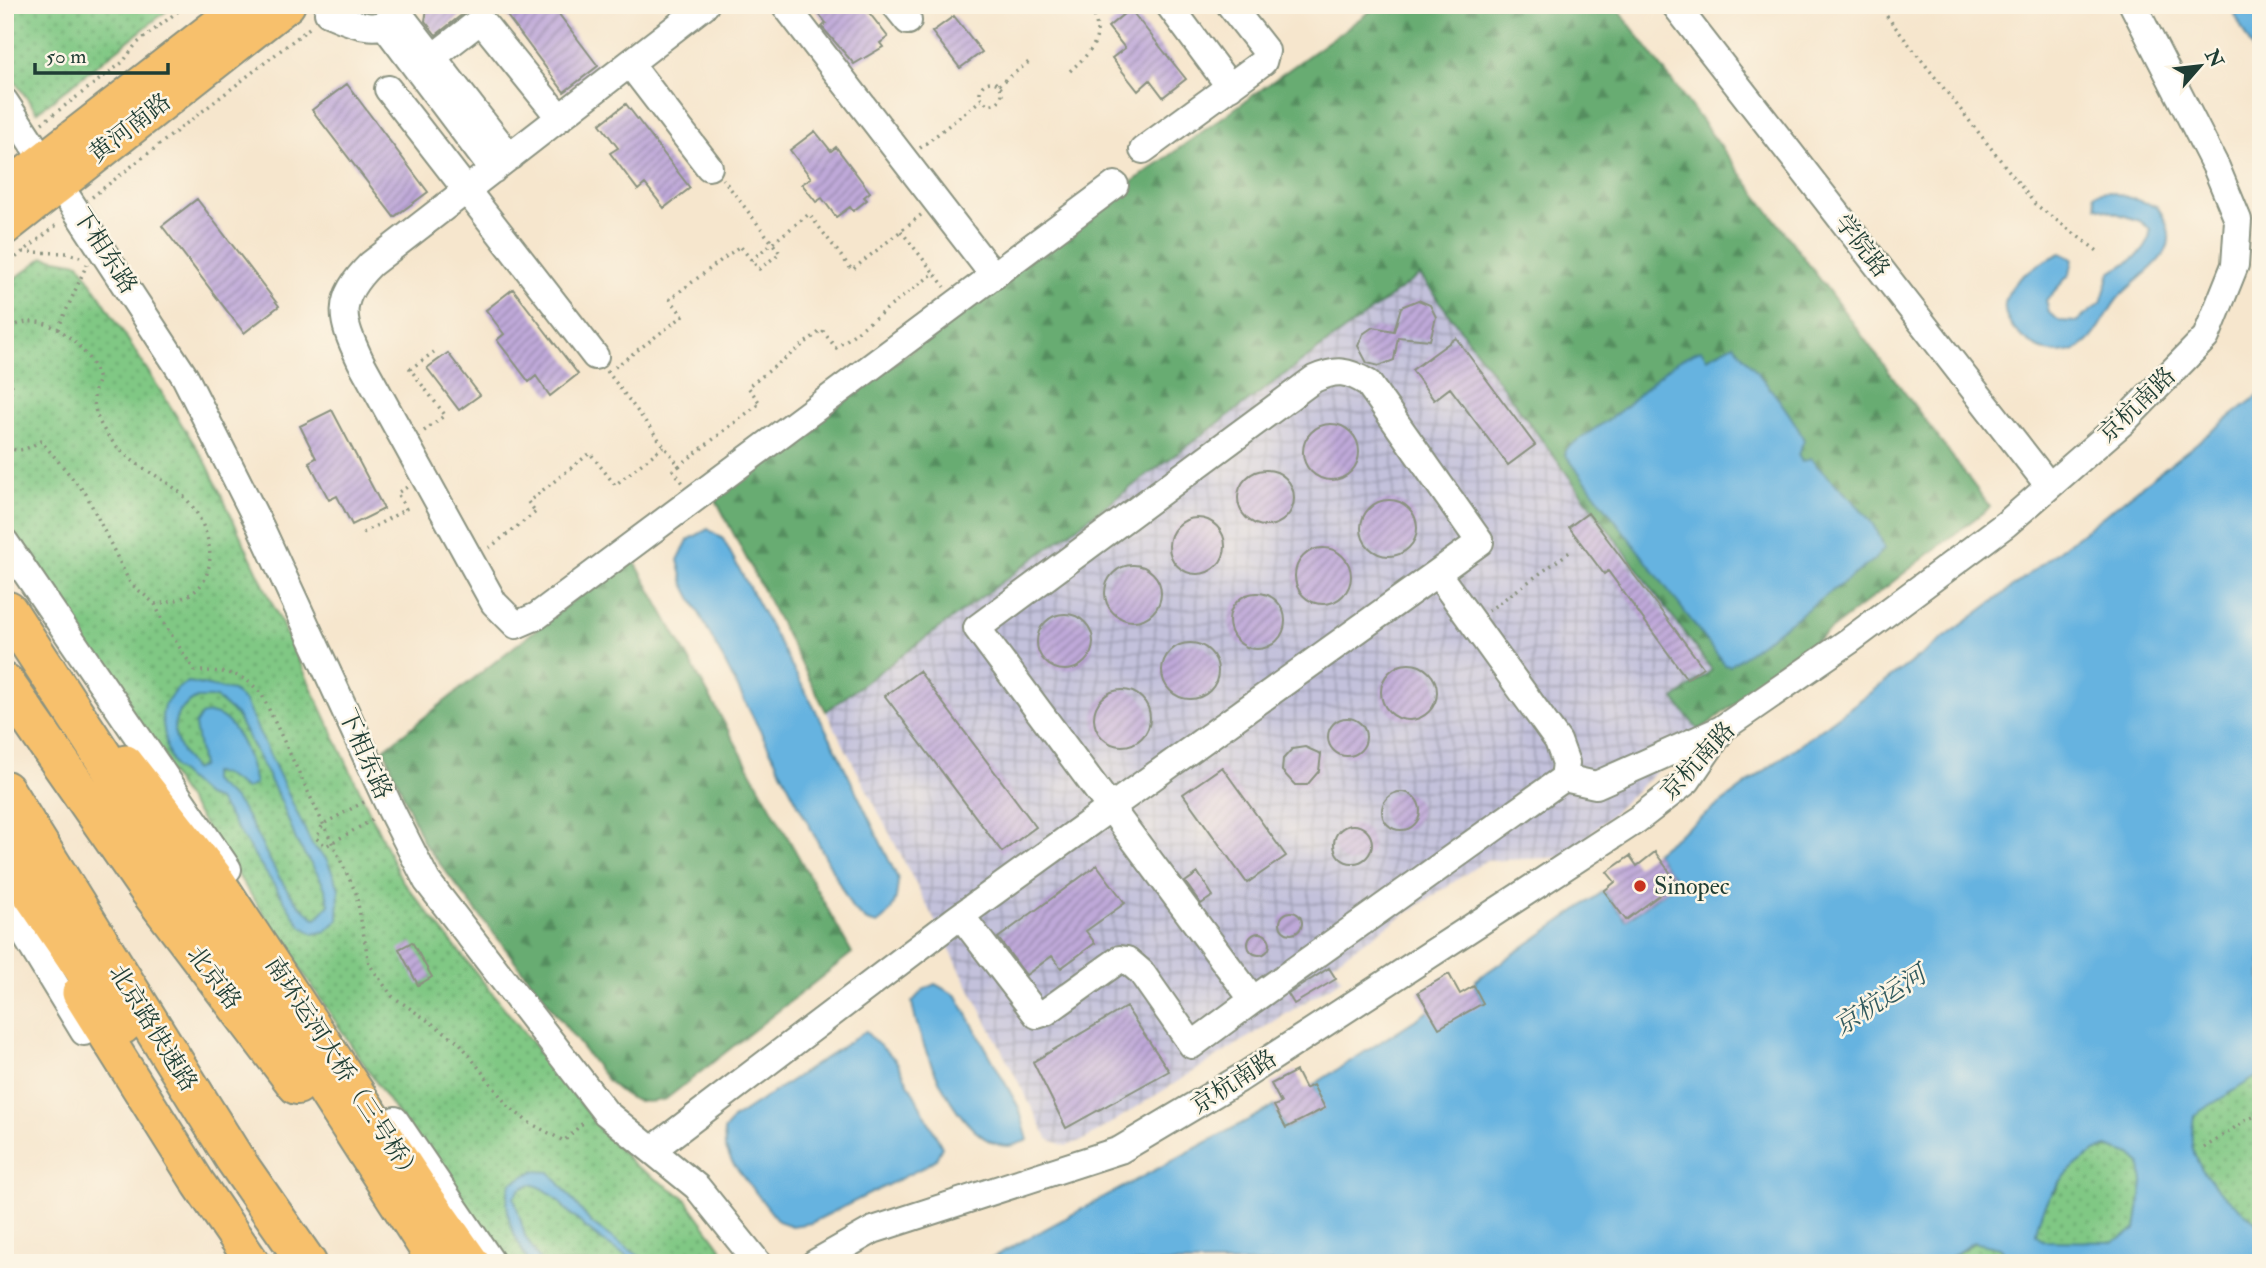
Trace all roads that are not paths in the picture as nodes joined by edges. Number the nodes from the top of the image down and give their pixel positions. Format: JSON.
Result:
{"nodes":[{"id":1,"x":242,"y":5,"type":"edge"},
{"id":2,"x":288,"y":5,"type":"edge"},
{"id":3,"x":785,"y":5,"type":"edge"},
{"id":4,"x":1169,"y":5,"type":"edge"},
{"id":5,"x":1230,"y":5,"type":"edge"},
{"id":6,"x":1675,"y":5,"type":"edge"},
{"id":7,"x":2133,"y":5,"type":"edge"},
{"id":8,"x":697,"y":8,"type":"edge"},
{"id":9,"x":328,"y":13,"type":"road end"},
{"id":10,"x":394,"y":14,"type":"edge"},
{"id":11,"x":433,"y":57,"type":"junction"},
{"id":12,"x":630,"y":64,"type":"junction"},
{"id":13,"x":1230,"y":87,"type":"junction"},
{"id":14,"x":388,"y":89,"type":"dead end"},
{"id":15,"x":5,"y":102,"type":"edge"},
{"id":16,"x":560,"y":118,"type":"junction"},
{"id":17,"x":1143,"y":150,"type":"dead end"},
{"id":18,"x":501,"y":163,"type":"junction"},
{"id":19,"x":709,"y":167,"type":"road end"},
{"id":20,"x":52,"y":171,"type":"junction"},
{"id":21,"x":1115,"y":185,"type":"dead end"},
{"id":22,"x":5,"y":189,"type":"edge"},
{"id":23,"x":466,"y":190,"type":"junction"},
{"id":24,"x":5,"y":228,"type":"edge"},
{"id":25,"x":994,"y":275,"type":"junction"},
{"id":26,"x":602,"y":364,"type":"road end"},
{"id":27,"x":2049,"y":486,"type":"junction"},
{"id":28,"x":5,"y":542,"type":"edge"},
{"id":29,"x":1437,"y":573,"type":"junction"},
{"id":30,"x":7,"y":608,"type":"edge"},
{"id":31,"x":5,"y":683,"type":"edge"},
{"id":32,"x":1723,"y":729,"type":"junction"},
{"id":33,"x":1564,"y":778,"type":"junction"},
{"id":34,"x":11,"y":799,"type":"edge"},
{"id":35,"x":1111,"y":807,"type":"junction"},
{"id":36,"x":5,"y":855,"type":"edge"},
{"id":37,"x":216,"y":882,"type":"junction"},
{"id":38,"x":5,"y":902,"type":"edge"},
{"id":39,"x":961,"y":916,"type":"junction"},
{"id":40,"x":60,"y":979,"type":"junction"},
{"id":41,"x":1253,"y":1000,"type":"junction"},
{"id":42,"x":652,"y":1150,"type":"junction"},
{"id":43,"x":233,"y":1263,"type":"edge"},
{"id":44,"x":253,"y":1263,"type":"edge"},
{"id":45,"x":286,"y":1263,"type":"edge"},
{"id":46,"x":307,"y":1263,"type":"edge"},
{"id":47,"x":438,"y":1263,"type":"edge"},
{"id":48,"x":473,"y":1263,"type":"edge"},
{"id":49,"x":492,"y":1263,"type":"edge"},
{"id":50,"x":758,"y":1263,"type":"edge"},
{"id":51,"x":815,"y":1263,"type":"edge"}],
"edges":[{"from":1,"to":20,"type":"main road","name":"黄河南路"},
{"from":2,"to":20,"type":"main road","name":"黄河南路"},
{"from":3,"to":25,"type":"street"},
{"from":4,"to":13,"type":"street"},
{"from":5,"to":13,"type":"street"},
{"from":6,"to":27,"type":"street","name":"学院路"},
{"from":7,"to":27,"type":"street","name":"京杭南路"},
{"from":8,"to":12,"type":"street"},
{"from":9,"to":10,"type":"street"},
{"from":10,"to":11,"type":"street"},
{"from":10,"to":18,"type":"street"},
{"from":11,"to":16,"type":"street"},
{"from":11,"to":18,"type":"street"},
{"from":12,"to":16,"type":"street"},
{"from":12,"to":19,"type":"street"},
{"from":13,"to":17,"type":"street"},
{"from":14,"to":23,"type":"street"},
{"from":15,"to":20,"type":"street","name":"下相东路"},
{"from":16,"to":18,"type":"street"},
{"from":18,"to":23,"type":"street"},
{"from":20,"to":22,"type":"main road","name":"黄河南路"},
{"from":20,"to":24,"type":"main road","name":"黄河南路"},
{"from":20,"to":42,"type":"street","name":"下相东路"},
{"from":21,"to":25,"type":"street"},
{"from":23,"to":25,"type":"street"},
{"from":23,"to":26,"type":"street"},
{"from":27,"to":32,"type":"street","name":"京杭南路"},
{"from":28,"to":37,"type":"street"},
{"from":29,"to":33,"type":"street"},
{"from":29,"to":35,"type":"street"},
{"from":29,"to":35,"type":"street"},
{"from":30,"to":37,"type":"highway"},
{"from":31,"to":47,"type":"highway","name":"北京路"},
{"from":32,"to":33,"type":"street"},
{"from":32,"to":51,"type":"street","name":"京杭南路"},
{"from":33,"to":41,"type":"street"},
{"from":34,"to":46,"type":"highway","name":"北京路快速路"},
{"from":35,"to":39,"type":"street"},
{"from":35,"to":41,"type":"street"},
{"from":36,"to":40,"type":"main road"},
{"from":36,"to":45,"type":"highway"},
{"from":37,"to":47,"type":"highway"},
{"from":37,"to":48,"type":"main road","name":"南环运河大桥（三号桥）"},
{"from":37,"to":49,"type":"street"},
{"from":38,"to":40,"type":"street"},
{"from":39,"to":41,"type":"street"},
{"from":39,"to":42,"type":"street"},
{"from":40,"to":43,"type":"street"},
{"from":40,"to":44,"type":"main road"},
{"from":42,"to":50,"type":"street","name":"下相东路"}]}
